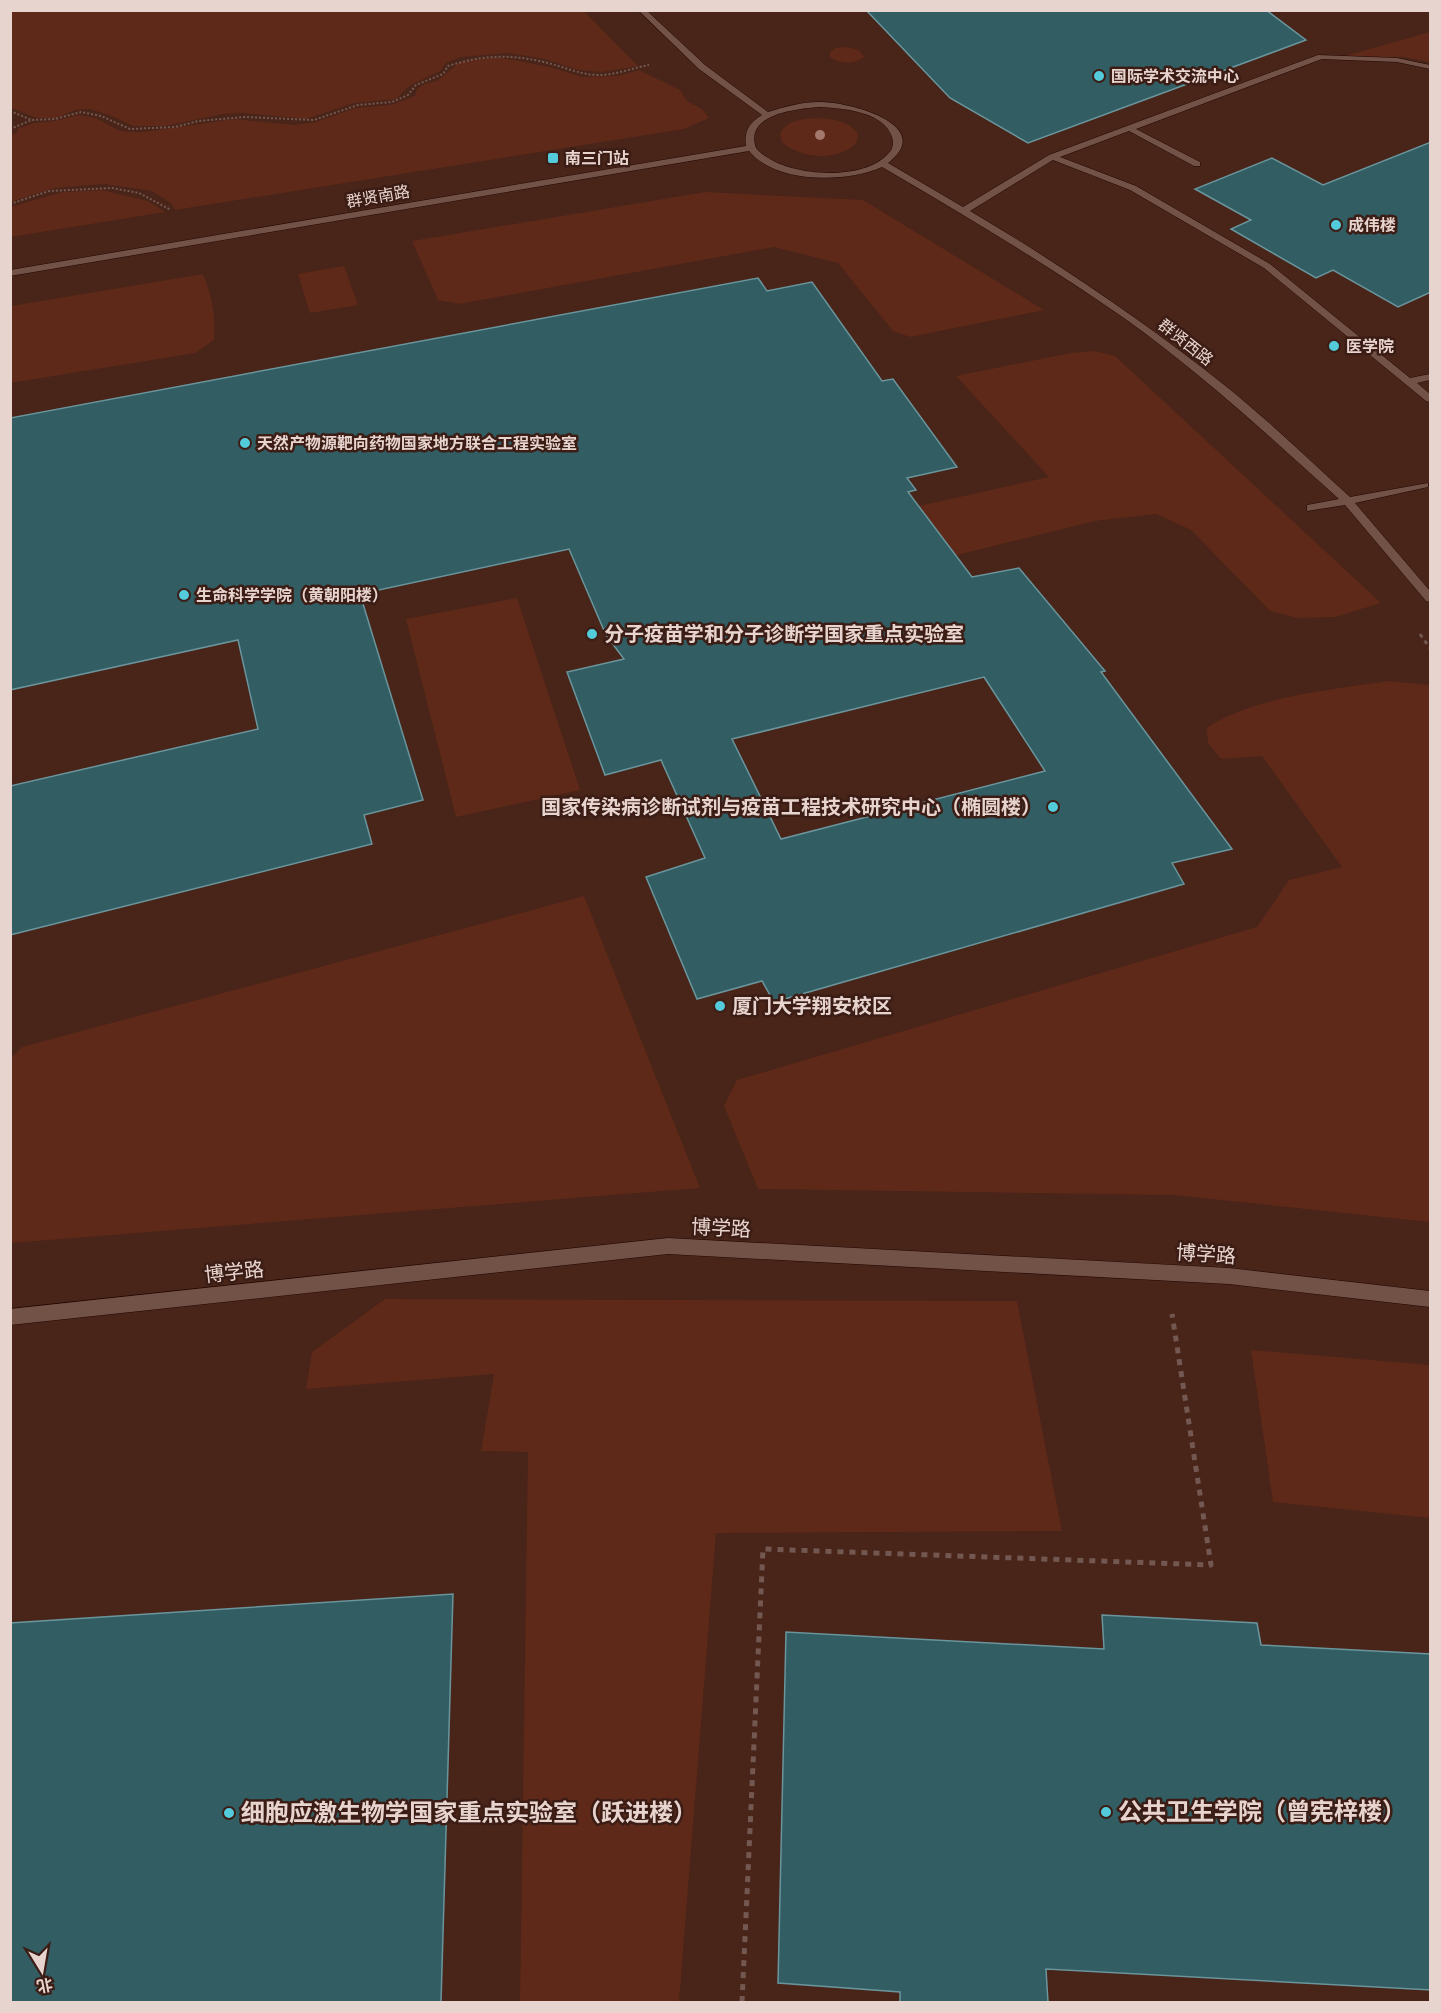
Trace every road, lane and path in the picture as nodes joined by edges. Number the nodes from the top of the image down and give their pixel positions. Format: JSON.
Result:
{"nodes":[{"id":1,"x":641,"y":10,"type":"edge"},
{"id":2,"x":690,"y":55,"type":"junction"},
{"id":3,"x":1431,"y":67,"type":"edge"},
{"id":4,"x":10,"y":111,"type":"edge"},
{"id":5,"x":767,"y":115,"type":"junction"},
{"id":6,"x":32,"y":120,"type":"junction"},
{"id":7,"x":1129,"y":128,"type":"junction"},
{"id":8,"x":10,"y":129,"type":"edge"},
{"id":9,"x":751,"y":148,"type":"junction"},
{"id":10,"x":1052,"y":157,"type":"junction"},
{"id":11,"x":881,"y":164,"type":"junction"},
{"id":12,"x":1197,"y":164,"type":"dead end"},
{"id":13,"x":10,"y":204,"type":"edge"},
{"id":14,"x":171,"y":210,"type":"dead end"},
{"id":15,"x":962,"y":212,"type":"junction"},
{"id":16,"x":10,"y":273,"type":"edge"},
{"id":17,"x":1431,"y":377,"type":"edge"},
{"id":18,"x":1410,"y":381,"type":"junction"},
{"id":19,"x":1431,"y":399,"type":"edge"},
{"id":20,"x":1424,"y":485,"type":"dead end"},
{"id":21,"x":1347,"y":500,"type":"junction"},
{"id":22,"x":1311,"y":508,"type":"dead end"},
{"id":23,"x":1431,"y":598,"type":"edge"},
{"id":24,"x":1166,"y":1272,"type":"junction"},
{"id":25,"x":1431,"y":1299,"type":"edge"},
{"id":26,"x":10,"y":1317,"type":"edge"},
{"id":27,"x":742,"y":2002,"type":"edge"}],
"edges":[{"from":1,"to":2,"type":"street"},
{"from":2,"to":5,"type":"street"},
{"from":2,"to":6,"type":"path"},
{"from":3,"to":7,"type":"street"},
{"from":4,"to":6,"type":"path"},
{"from":5,"to":9,"type":"street"},
{"from":5,"to":11,"type":"street"},
{"from":6,"to":8,"type":"path"},
{"from":7,"to":10,"type":"street"},
{"from":7,"to":12,"type":"street"},
{"from":9,"to":11,"type":"street"},
{"from":9,"to":16,"type":"street","name":"群贤南路"},
{"from":10,"to":15,"type":"street"},
{"from":10,"to":18,"type":"street"},
{"from":11,"to":15,"type":"street","name":"群贤西路"},
{"from":13,"to":14,"type":"path"},
{"from":15,"to":21,"type":"street","name":"群贤西路"},
{"from":17,"to":18,"type":"street"},
{"from":18,"to":19,"type":"street"},
{"from":20,"to":21,"type":"street"},
{"from":21,"to":22,"type":"street"},
{"from":21,"to":23,"type":"street","name":"群贤西路"},
{"from":24,"to":25,"type":"street","name":"博学路"},
{"from":24,"to":26,"type":"street","name":"博学路"},
{"from":24,"to":27,"type":"path"}]}
